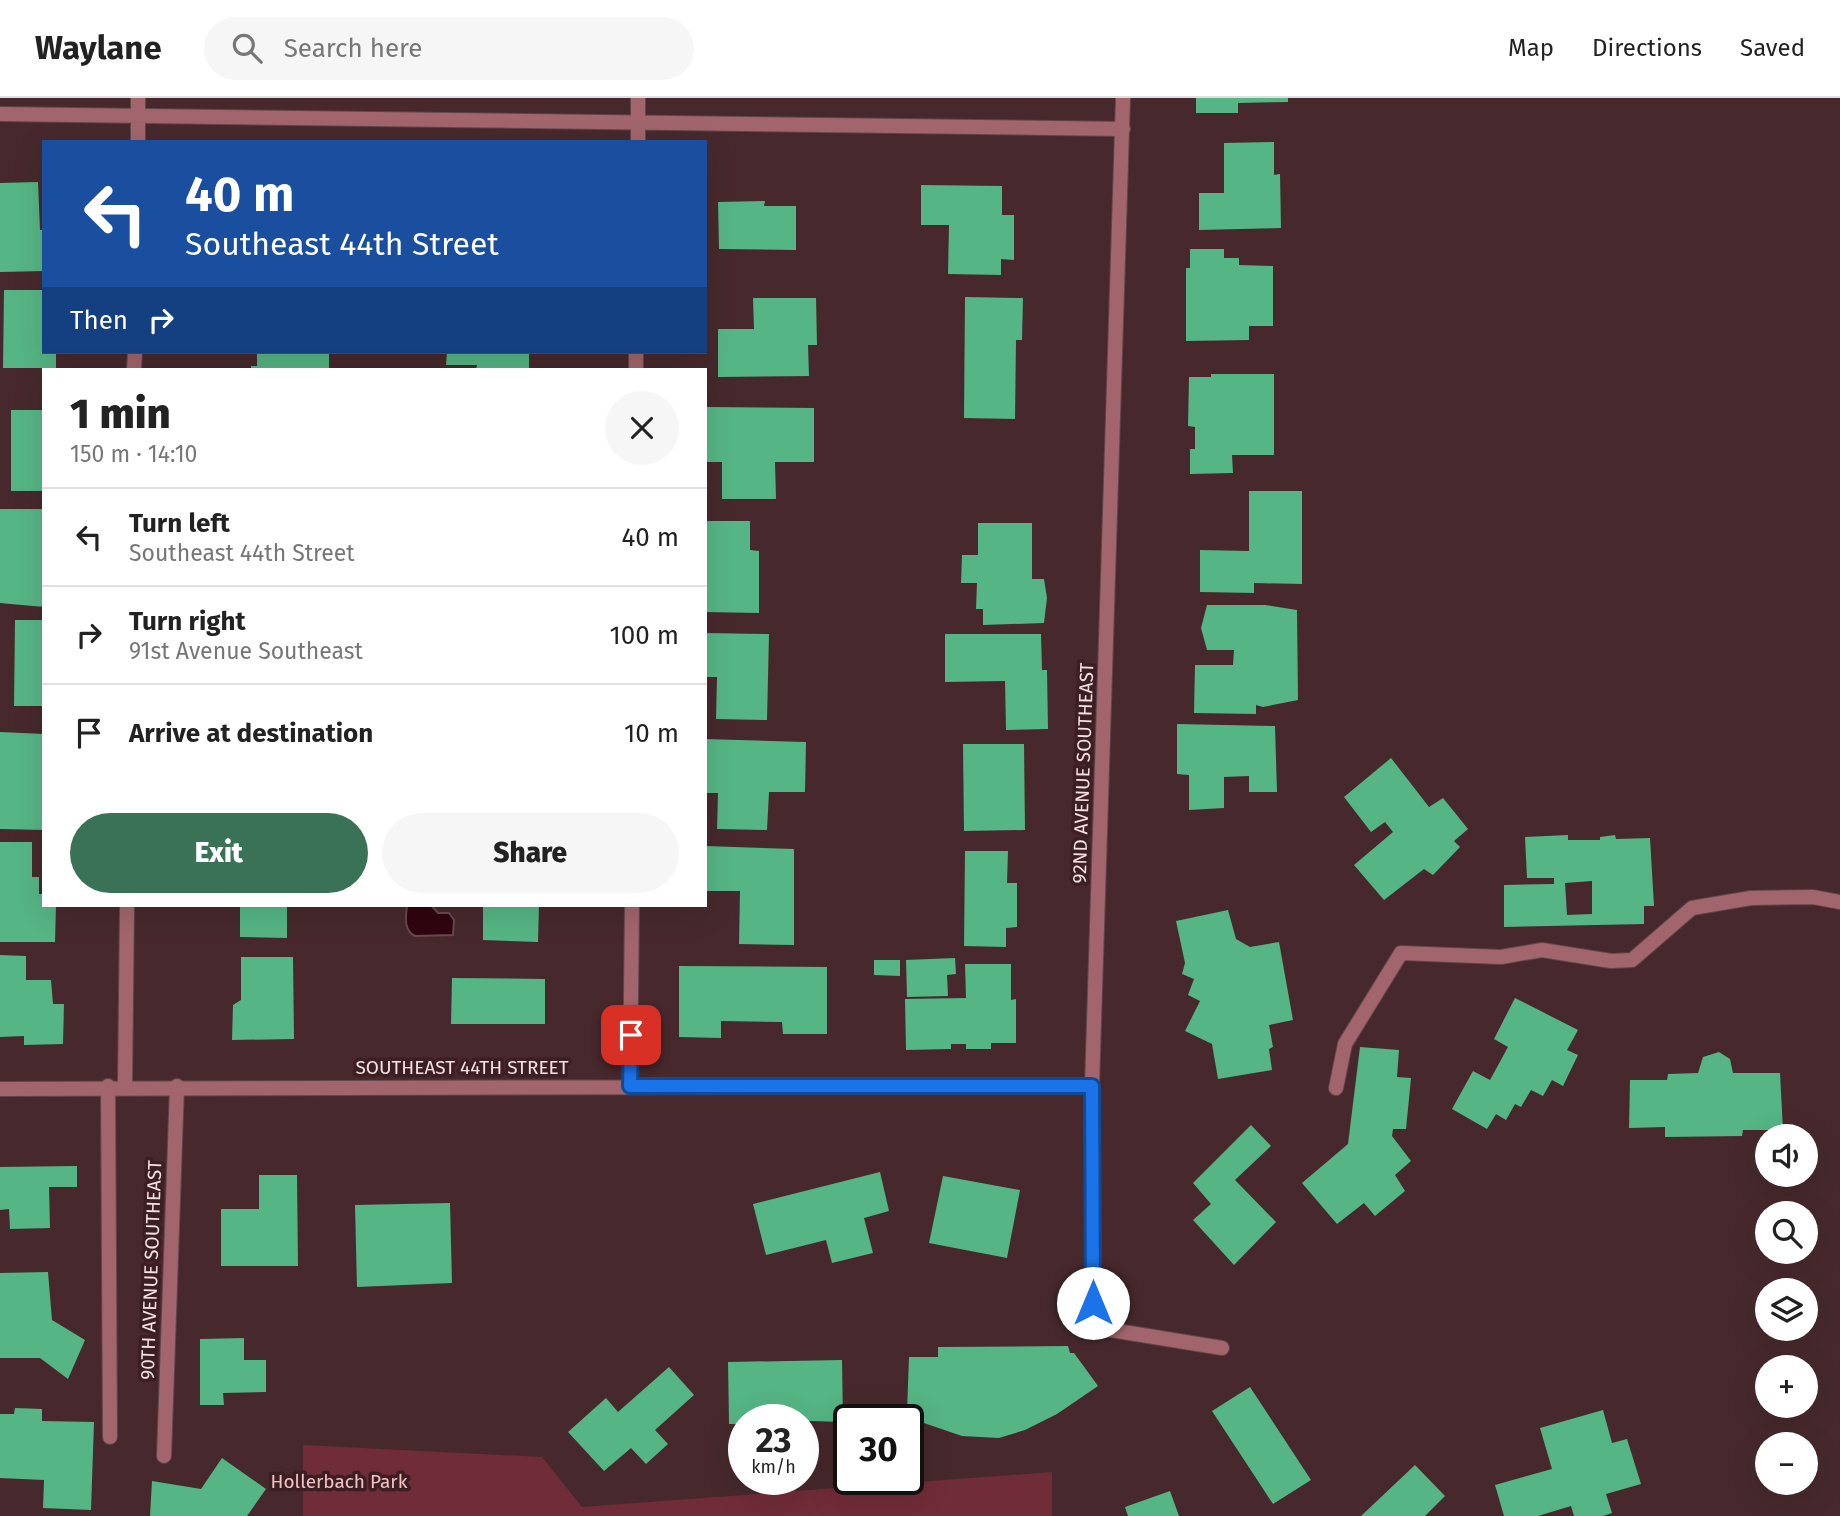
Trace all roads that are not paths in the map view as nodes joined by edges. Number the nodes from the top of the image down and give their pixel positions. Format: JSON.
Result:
{"nodes":[{"id":1,"x":138,"y":98,"type":"edge"},
{"id":2,"x":638,"y":98,"type":"edge"},
{"id":3,"x":1123,"y":98,"type":"edge"},
{"id":4,"x":0,"y":114,"type":"edge"},
{"id":5,"x":138,"y":116,"type":"junction"},
{"id":6,"x":638,"y":124,"type":"junction"},
{"id":7,"x":1123,"y":129,"type":"junction"},
{"id":8,"x":138,"y":140,"type":"edge"},
{"id":9,"x":638,"y":140,"type":"edge"},
{"id":10,"x":1840,"y":902,"type":"edge"},
{"id":11,"x":127,"y":907,"type":"edge"},
{"id":12,"x":632,"y":907,"type":"edge"},
{"id":13,"x":108,"y":1086,"type":"junction"},
{"id":14,"x":124,"y":1086,"type":"junction"},
{"id":15,"x":177,"y":1086,"type":"junction"},
{"id":16,"x":630,"y":1086,"type":"junction"},
{"id":17,"x":1092,"y":1086,"type":"junction"},
{"id":18,"x":1336,"y":1088,"type":"dead end"},
{"id":19,"x":0,"y":1089,"type":"edge"},
{"id":20,"x":1222,"y":1348,"type":"dead end"},
{"id":21,"x":110,"y":1437,"type":"dead end"},
{"id":22,"x":164,"y":1456,"type":"dead end"}],
"edges":[{"from":1,"to":5,"type":"street"},
{"from":2,"to":6,"type":"street"},
{"from":3,"to":7,"type":"street","name":"92ND AVENUE SOUTHEAST"},
{"from":4,"to":5,"type":"street"},
{"from":5,"to":6,"type":"street"},
{"from":5,"to":8,"type":"street"},
{"from":6,"to":7,"type":"street"},
{"from":6,"to":9,"type":"street"},
{"from":7,"to":17,"type":"street","name":"92ND AVENUE SOUTHEAST"},
{"from":10,"to":18,"type":"street"},
{"from":11,"to":14,"type":"street"},
{"from":12,"to":16,"type":"street"},
{"from":13,"to":14,"type":"street","name":"SOUTHEAST 44TH STREET"},
{"from":13,"to":19,"type":"street","name":"SOUTHEAST 44TH STREET"},
{"from":13,"to":21,"type":"street"},
{"from":14,"to":15,"type":"street","name":"SOUTHEAST 44TH STREET"},
{"from":15,"to":16,"type":"street","name":"SOUTHEAST 44TH STREET"},
{"from":15,"to":22,"type":"street","name":"90TH AVENUE SOUTHEAST"},
{"from":16,"to":17,"type":"street","name":"SOUTHEAST 44TH STREET"},
{"from":17,"to":20,"type":"street","name":"92ND AVENUE SOUTHEAST"}]}
